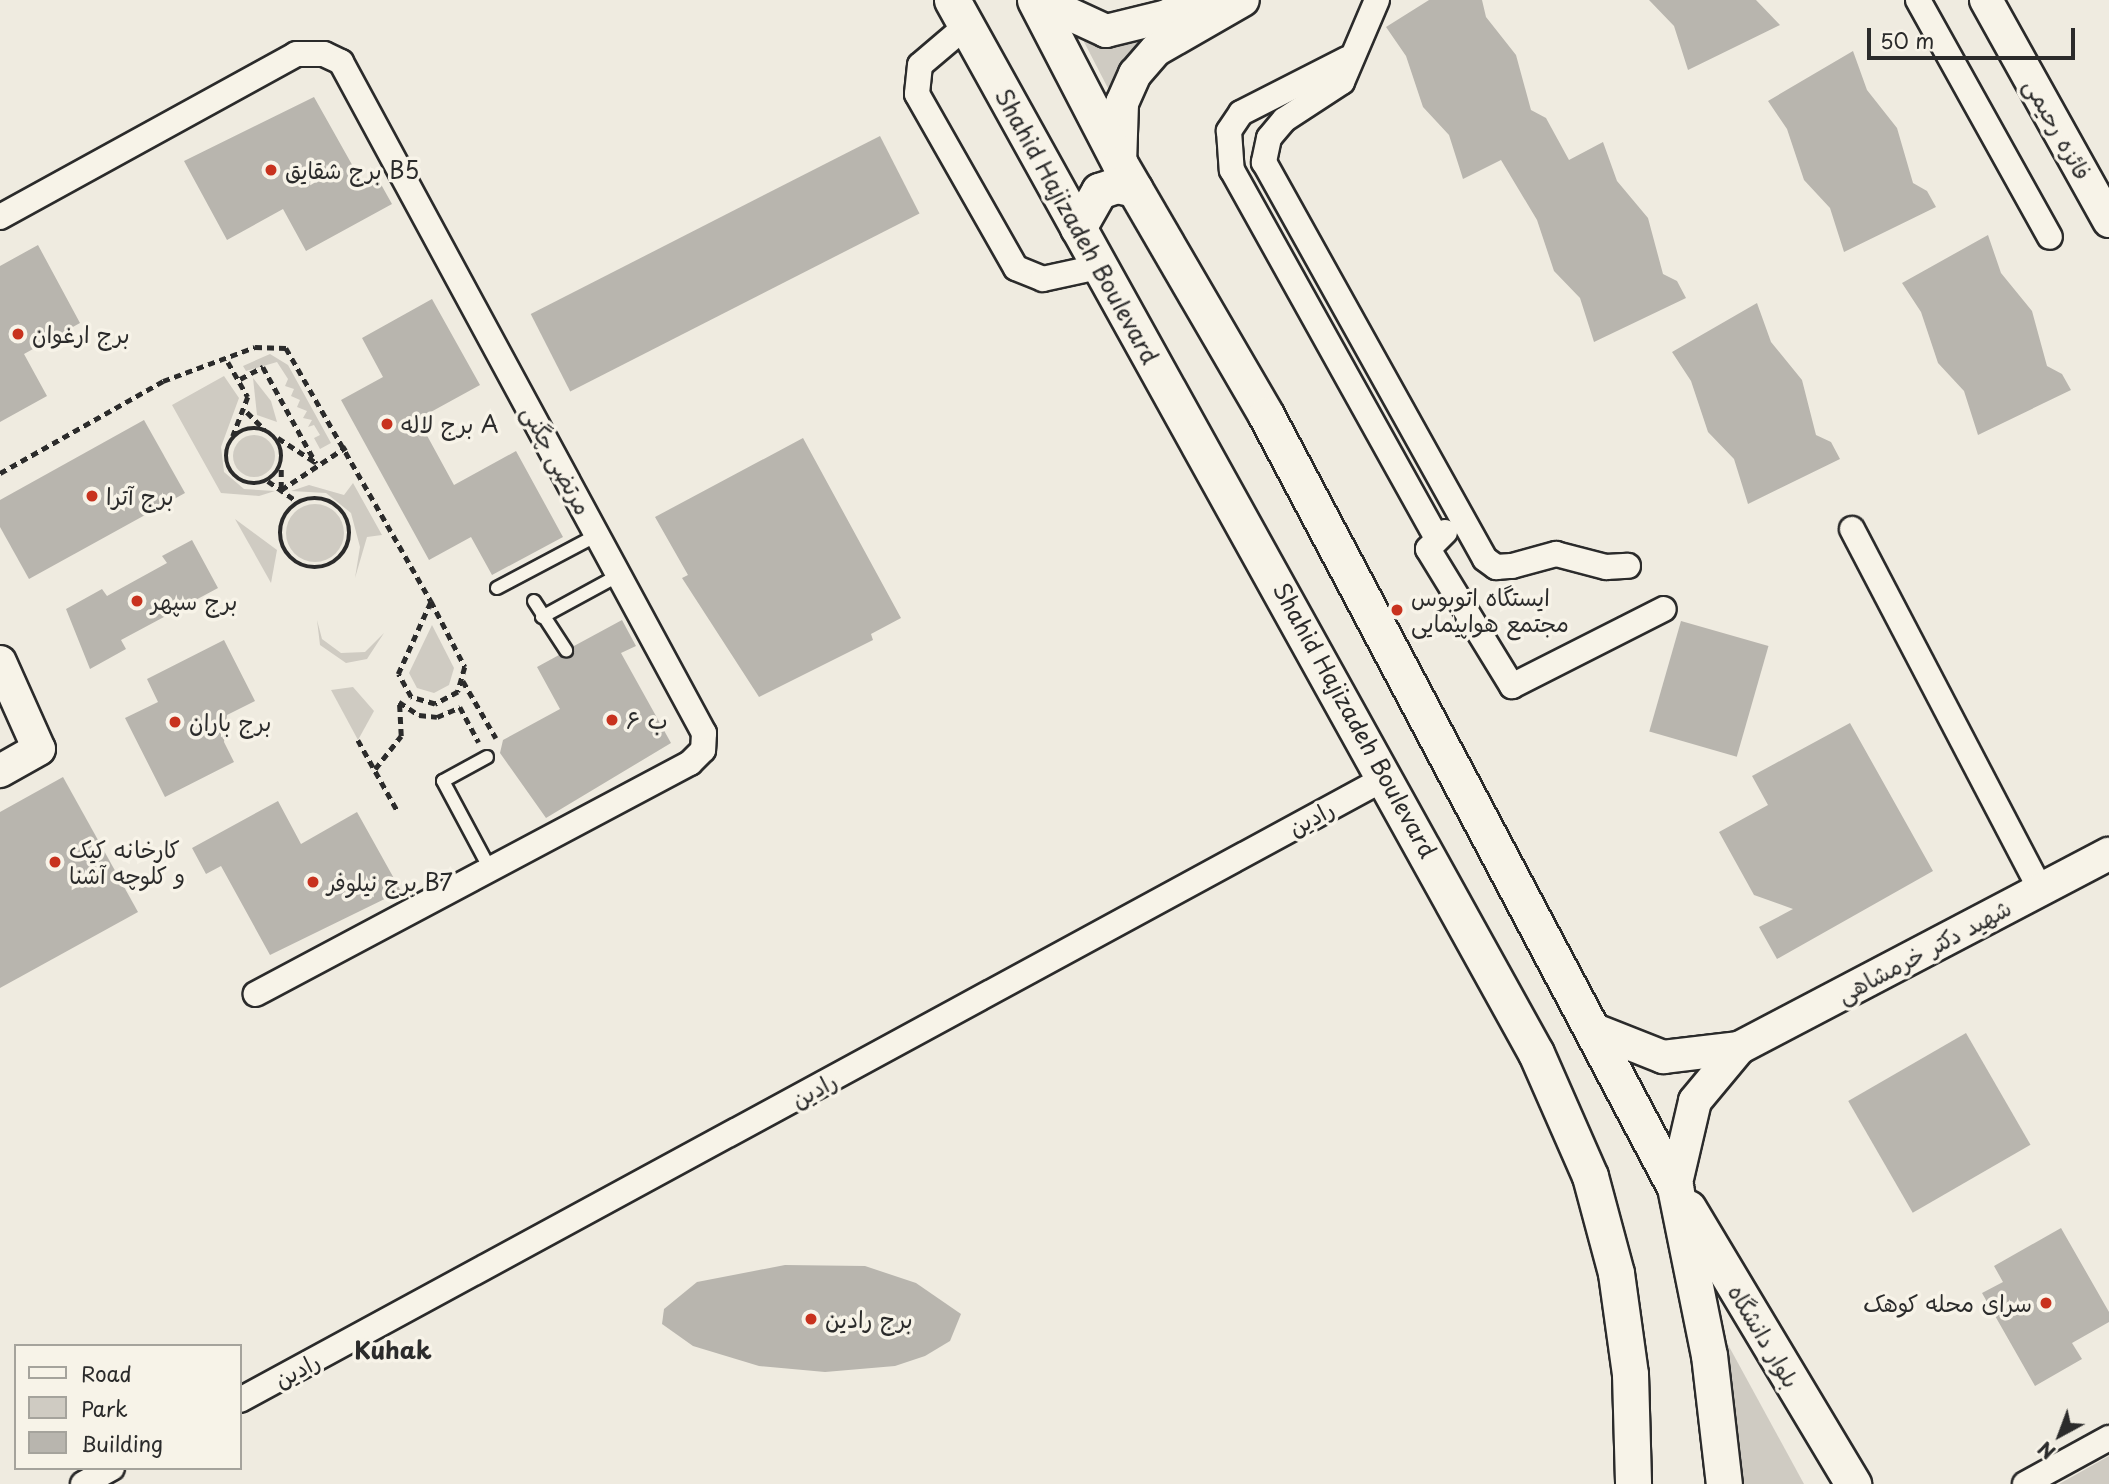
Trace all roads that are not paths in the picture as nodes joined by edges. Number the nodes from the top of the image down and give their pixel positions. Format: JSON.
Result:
{"nodes":[{"id":1,"x":1037,"y":0,"type":"edge"},
{"id":2,"x":1197,"y":0,"type":"edge"},
{"id":3,"x":1243,"y":0,"type":"edge"},
{"id":4,"x":1377,"y":0,"type":"edge"},
{"id":5,"x":1986,"y":0,"type":"edge"},
{"id":6,"x":1926,"y":3,"type":"edge"},
{"id":7,"x":959,"y":13,"type":"edge"},
{"id":8,"x":1347,"y":59,"type":"junction"},
{"id":9,"x":1128,"y":176,"type":"junction"},
{"id":10,"x":0,"y":216,"type":"edge"},
{"id":11,"x":2109,"y":220,"type":"edge"},
{"id":12,"x":1078,"y":228,"type":"junction"},
{"id":13,"x":2050,"y":237,"type":"dead end"},
{"id":14,"x":1098,"y":267,"type":"junction"},
{"id":15,"x":1464,"y":521,"type":"junction"},
{"id":16,"x":1852,"y":529,"type":"dead end"},
{"id":17,"x":597,"y":535,"type":"junction"},
{"id":18,"x":1436,"y":537,"type":"junction"},
{"id":19,"x":1628,"y":566,"type":"dead end"},
{"id":20,"x":619,"y":575,"type":"junction"},
{"id":21,"x":497,"y":588,"type":"dead end"},
{"id":22,"x":534,"y":601,"type":"dead end"},
{"id":23,"x":1664,"y":609,"type":"dead end"},
{"id":24,"x":542,"y":617,"type":"junction"},
{"id":25,"x":566,"y":650,"type":"dead end"},
{"id":26,"x":0,"y":662,"type":"edge"},
{"id":27,"x":487,"y":757,"type":"road end"},
{"id":28,"x":0,"y":771,"type":"edge"},
{"id":29,"x":1387,"y":777,"type":"junction"},
{"id":30,"x":2109,"y":854,"type":"edge"},
{"id":31,"x":489,"y":867,"type":"junction"},
{"id":32,"x":2041,"y":890,"type":"junction"},
{"id":33,"x":256,"y":995,"type":"dead end"},
{"id":34,"x":1590,"y":1028,"type":"junction"},
{"id":35,"x":1739,"y":1048,"type":"junction"},
{"id":36,"x":1675,"y":1187,"type":"junction"},
{"id":37,"x":242,"y":1399,"type":"edge"},
{"id":38,"x":2109,"y":1438,"type":"edge"},
{"id":39,"x":108,"y":1470,"type":"edge"},
{"id":40,"x":83,"y":1484,"type":"edge"},
{"id":41,"x":1633,"y":1484,"type":"edge"},
{"id":42,"x":1724,"y":1484,"type":"edge"},
{"id":43,"x":1853,"y":1484,"type":"edge"},
{"id":44,"x":2025,"y":1484,"type":"edge"}],
"edges":[{"from":1,"to":2,"type":"street"},
{"from":1,"to":9,"type":"main road"},
{"from":3,"to":9,"type":"street"},
{"from":4,"to":8,"type":"street"},
{"from":5,"to":11,"type":"street","name":"فائزه رحیمی"},
{"from":6,"to":13,"type":"street"},
{"from":7,"to":12,"type":"main road","name":"Shahid Hajizadeh Boulevard"},
{"from":7,"to":14,"type":"street"},
{"from":8,"to":15,"type":"street"},
{"from":8,"to":18,"type":"street"},
{"from":9,"to":12,"type":"main road"},
{"from":9,"to":34,"type":"main road"},
{"from":10,"to":17,"type":"street","name":"مرتضی چگنی"},
{"from":12,"to":14,"type":"main road","name":"Shahid Hajizadeh Boulevard"},
{"from":14,"to":29,"type":"main road","name":"Shahid Hajizadeh Boulevard"},
{"from":15,"to":18,"type":"street"},
{"from":15,"to":19,"type":"street"},
{"from":16,"to":32,"type":"street"},
{"from":17,"to":20,"type":"street","name":"مرتضی چگنی"},
{"from":17,"to":21,"type":"lane"},
{"from":18,"to":23,"type":"street"},
{"from":20,"to":24,"type":"lane"},
{"from":20,"to":31,"type":"street","name":"مرتضی چگنی"},
{"from":22,"to":24,"type":"lane"},
{"from":24,"to":25,"type":"lane"},
{"from":26,"to":28,"type":"street"},
{"from":27,"to":31,"type":"lane"},
{"from":29,"to":37,"type":"street","name":"رادین"},
{"from":29,"to":41,"type":"main road","name":"Shahid Hajizadeh Boulevard"},
{"from":30,"to":32,"type":"street","name":"شهید دکتر خرمشاهی"},
{"from":31,"to":33,"type":"street","name":"مرتضی چگنی"},
{"from":32,"to":35,"type":"street","name":"شهید دکتر خرمشاهی"},
{"from":34,"to":35,"type":"street","name":"شهید دکتر خرمشاهی"},
{"from":34,"to":36,"type":"main road"},
{"from":35,"to":36,"type":"street","name":"شهید دکتر خرمشاهی"},
{"from":36,"to":42,"type":"main road"},
{"from":36,"to":43,"type":"main road","name":"بلوار دانشگاه"},
{"from":38,"to":44,"type":"street"},
{"from":39,"to":40,"type":"street"}]}
